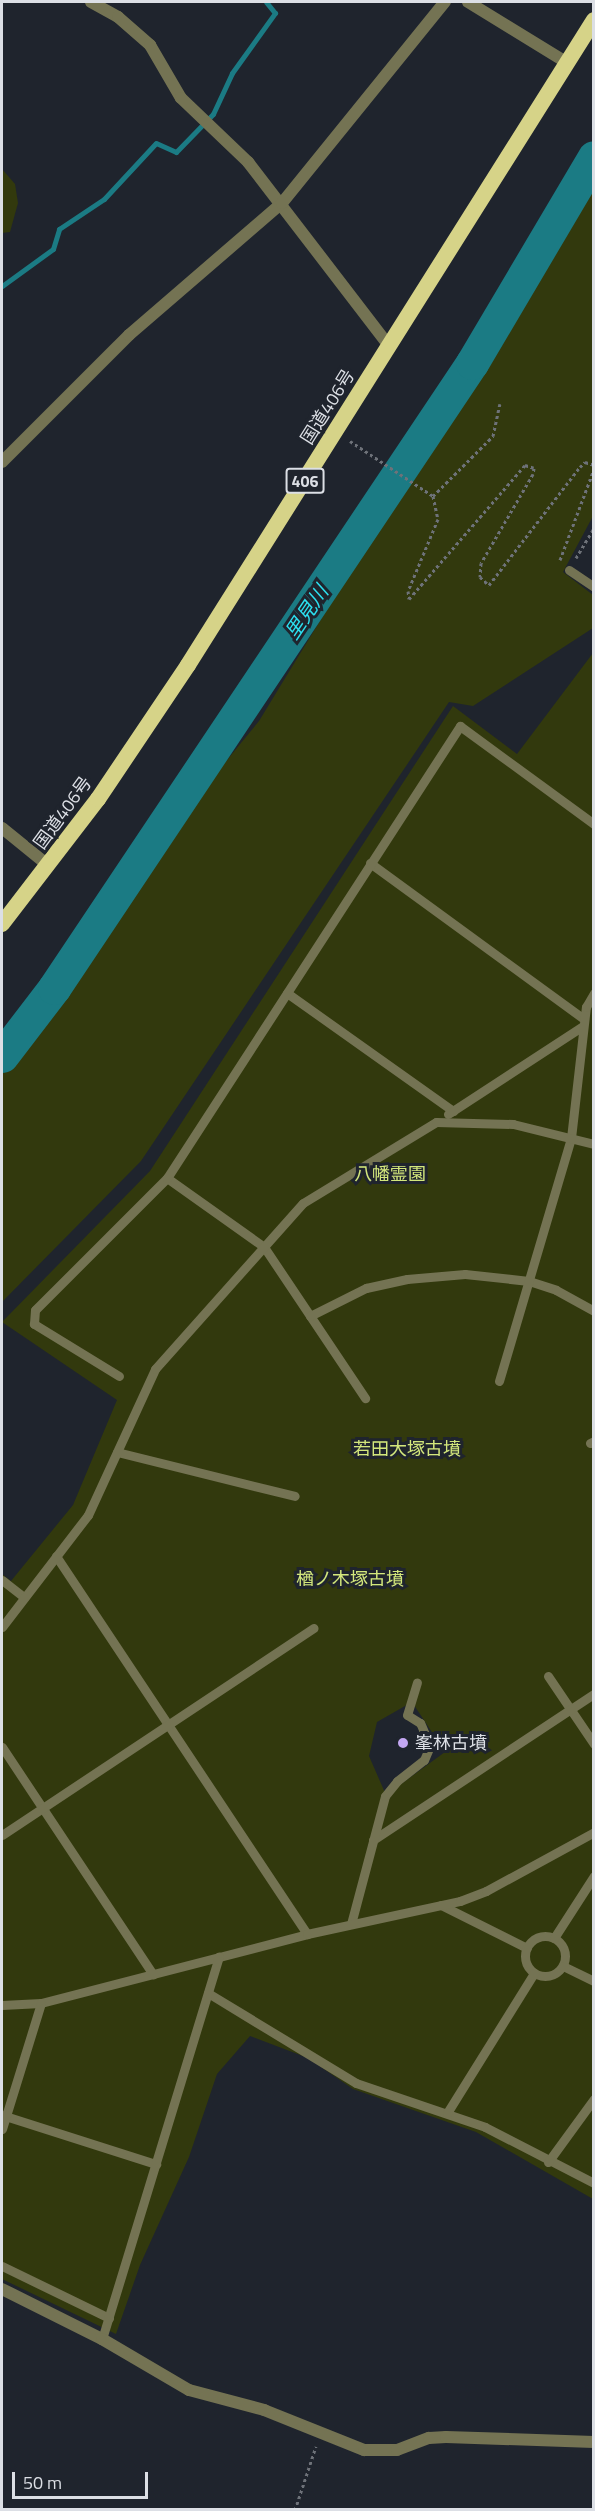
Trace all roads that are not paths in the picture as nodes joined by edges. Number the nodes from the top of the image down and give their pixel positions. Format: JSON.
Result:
{"nodes":[{"id":1,"x":92,"y":2,"type":"edge"},
{"id":2,"x":445,"y":2,"type":"edge"},
{"id":3,"x":468,"y":2,"type":"edge"},
{"id":4,"x":594,"y":20,"type":"edge"},
{"id":5,"x":566,"y":63,"type":"junction"},
{"id":6,"x":282,"y":203,"type":"junction"},
{"id":7,"x":389,"y":346,"type":"junction"},
{"id":8,"x":2,"y":462,"type":"edge"},
{"id":9,"x":569,"y":570,"type":"road end"},
{"id":10,"x":594,"y":587,"type":"edge"},
{"id":11,"x":594,"y":824,"type":"edge"},
{"id":12,"x":2,"y":828,"type":"edge"},
{"id":13,"x":370,"y":863,"type":"junction"},
{"id":14,"x":49,"y":866,"type":"junction"},
{"id":15,"x":2,"y":924,"type":"edge"},
{"id":16,"x":287,"y":993,"type":"junction"},
{"id":17,"x":594,"y":993,"type":"edge"},
{"id":18,"x":584,"y":1022,"type":"junction"},
{"id":19,"x":453,"y":1111,"type":"junction"},
{"id":20,"x":436,"y":1122,"type":"junction"},
{"id":21,"x":571,"y":1138,"type":"junction"},
{"id":22,"x":594,"y":1144,"type":"edge"},
{"id":23,"x":167,"y":1178,"type":"junction"},
{"id":24,"x":264,"y":1247,"type":"junction"},
{"id":25,"x":529,"y":1281,"type":"junction"},
{"id":26,"x":594,"y":1311,"type":"edge"},
{"id":27,"x":310,"y":1316,"type":"junction"},
{"id":28,"x":119,"y":1376,"type":"dead end"},
{"id":29,"x":499,"y":1382,"type":"dead end"},
{"id":30,"x":365,"y":1398,"type":"dead end"},
{"id":31,"x":117,"y":1452,"type":"junction"},
{"id":32,"x":295,"y":1496,"type":"dead end"},
{"id":33,"x":56,"y":1556,"type":"junction"},
{"id":34,"x":2,"y":1581,"type":"edge"},
{"id":35,"x":24,"y":1598,"type":"junction"},
{"id":36,"x":2,"y":1627,"type":"edge"},
{"id":37,"x":314,"y":1628,"type":"dead end"},
{"id":38,"x":548,"y":1676,"type":"dead end"},
{"id":39,"x":417,"y":1683,"type":"dead end"},
{"id":40,"x":594,"y":1694,"type":"edge"},
{"id":41,"x":571,"y":1710,"type":"junction"},
{"id":42,"x":168,"y":1725,"type":"junction"},
{"id":43,"x":594,"y":1744,"type":"edge"},
{"id":44,"x":2,"y":1747,"type":"edge"},
{"id":45,"x":43,"y":1808,"type":"junction"},
{"id":46,"x":594,"y":1832,"type":"edge"},
{"id":47,"x":2,"y":1835,"type":"edge"},
{"id":48,"x":373,"y":1840,"type":"junction"},
{"id":49,"x":594,"y":1876,"type":"edge"},
{"id":50,"x":441,"y":1905,"type":"junction"},
{"id":51,"x":351,"y":1924,"type":"junction"},
{"id":52,"x":308,"y":1934,"type":"junction"},
{"id":53,"x":554,"y":1938,"type":"junction"},
{"id":54,"x":527,"y":1948,"type":"junction"},
{"id":55,"x":219,"y":1957,"type":"junction"},
{"id":56,"x":563,"y":1966,"type":"junction"},
{"id":57,"x":534,"y":1973,"type":"junction"},
{"id":58,"x":153,"y":1974,"type":"junction"},
{"id":59,"x":594,"y":1982,"type":"edge"},
{"id":60,"x":208,"y":1993,"type":"junction"},
{"id":61,"x":41,"y":2003,"type":"junction"},
{"id":62,"x":2,"y":2005,"type":"edge"},
{"id":63,"x":594,"y":2099,"type":"edge"},
{"id":64,"x":447,"y":2113,"type":"junction"},
{"id":65,"x":3,"y":2115,"type":"edge"},
{"id":66,"x":2,"y":2129,"type":"edge"},
{"id":67,"x":548,"y":2162,"type":"junction"},
{"id":68,"x":156,"y":2164,"type":"junction"},
{"id":69,"x":594,"y":2183,"type":"edge"},
{"id":70,"x":2,"y":2266,"type":"edge"},
{"id":71,"x":2,"y":2289,"type":"edge"},
{"id":72,"x":109,"y":2318,"type":"junction"},
{"id":73,"x":102,"y":2338,"type":"junction"},
{"id":74,"x":594,"y":2442,"type":"edge"}],
"edges":[{"from":1,"to":6,"type":"street"},
{"from":2,"to":6,"type":"street"},
{"from":3,"to":5,"type":"street"},
{"from":4,"to":5,"type":"highway","name":"国道406号","number":"406"},
{"from":5,"to":7,"type":"highway","name":"国道406号","number":"406"},
{"from":6,"to":7,"type":"street"},
{"from":6,"to":8,"type":"street"},
{"from":7,"to":14,"type":"highway","name":"国道406号","number":"406"},
{"from":9,"to":10,"type":"lane"},
{"from":11,"to":13,"type":"lane"},
{"from":12,"to":14,"type":"street"},
{"from":13,"to":16,"type":"lane"},
{"from":13,"to":18,"type":"lane"},
{"from":14,"to":15,"type":"highway","name":"国道406号","number":"406"},
{"from":16,"to":19,"type":"lane"},
{"from":16,"to":23,"type":"lane"},
{"from":17,"to":18,"type":"lane"},
{"from":18,"to":19,"type":"lane"},
{"from":18,"to":21,"type":"lane"},
{"from":19,"to":20,"type":"lane"},
{"from":20,"to":21,"type":"lane"},
{"from":20,"to":24,"type":"lane"},
{"from":21,"to":22,"type":"lane"},
{"from":21,"to":25,"type":"lane"},
{"from":23,"to":24,"type":"lane"},
{"from":23,"to":28,"type":"lane"},
{"from":24,"to":27,"type":"lane"},
{"from":24,"to":31,"type":"lane"},
{"from":25,"to":26,"type":"lane"},
{"from":25,"to":27,"type":"lane"},
{"from":25,"to":29,"type":"lane"},
{"from":27,"to":30,"type":"lane"},
{"from":31,"to":32,"type":"lane"},
{"from":31,"to":33,"type":"lane"},
{"from":33,"to":35,"type":"lane"},
{"from":33,"to":42,"type":"lane"},
{"from":34,"to":35,"type":"lane"},
{"from":35,"to":36,"type":"lane"},
{"from":37,"to":42,"type":"lane"},
{"from":38,"to":41,"type":"lane"},
{"from":39,"to":48,"type":"lane"},
{"from":40,"to":41,"type":"lane"},
{"from":41,"to":43,"type":"lane"},
{"from":41,"to":48,"type":"lane"},
{"from":42,"to":45,"type":"lane"},
{"from":42,"to":52,"type":"lane"},
{"from":44,"to":45,"type":"lane"},
{"from":45,"to":47,"type":"lane"},
{"from":45,"to":58,"type":"lane"},
{"from":46,"to":50,"type":"lane"},
{"from":48,"to":51,"type":"lane"},
{"from":49,"to":53,"type":"lane"},
{"from":50,"to":51,"type":"lane"},
{"from":50,"to":54,"type":"lane"},
{"from":51,"to":52,"type":"lane"},
{"from":52,"to":55,"type":"lane"},
{"from":53,"to":54,"type":"lane"},
{"from":53,"to":56,"type":"lane"},
{"from":54,"to":57,"type":"lane"},
{"from":55,"to":58,"type":"lane"},
{"from":55,"to":60,"type":"lane"},
{"from":56,"to":57,"type":"lane"},
{"from":56,"to":59,"type":"lane"},
{"from":57,"to":64,"type":"lane"},
{"from":58,"to":61,"type":"lane"},
{"from":60,"to":64,"type":"lane"},
{"from":60,"to":68,"type":"lane"},
{"from":61,"to":62,"type":"lane"},
{"from":61,"to":65,"type":"lane"},
{"from":63,"to":67,"type":"lane"},
{"from":64,"to":67,"type":"lane"},
{"from":65,"to":66,"type":"lane"},
{"from":65,"to":68,"type":"lane"},
{"from":67,"to":69,"type":"lane"},
{"from":68,"to":72,"type":"lane"},
{"from":70,"to":72,"type":"lane"},
{"from":71,"to":73,"type":"street"},
{"from":72,"to":73,"type":"lane"},
{"from":73,"to":74,"type":"street"}]}
